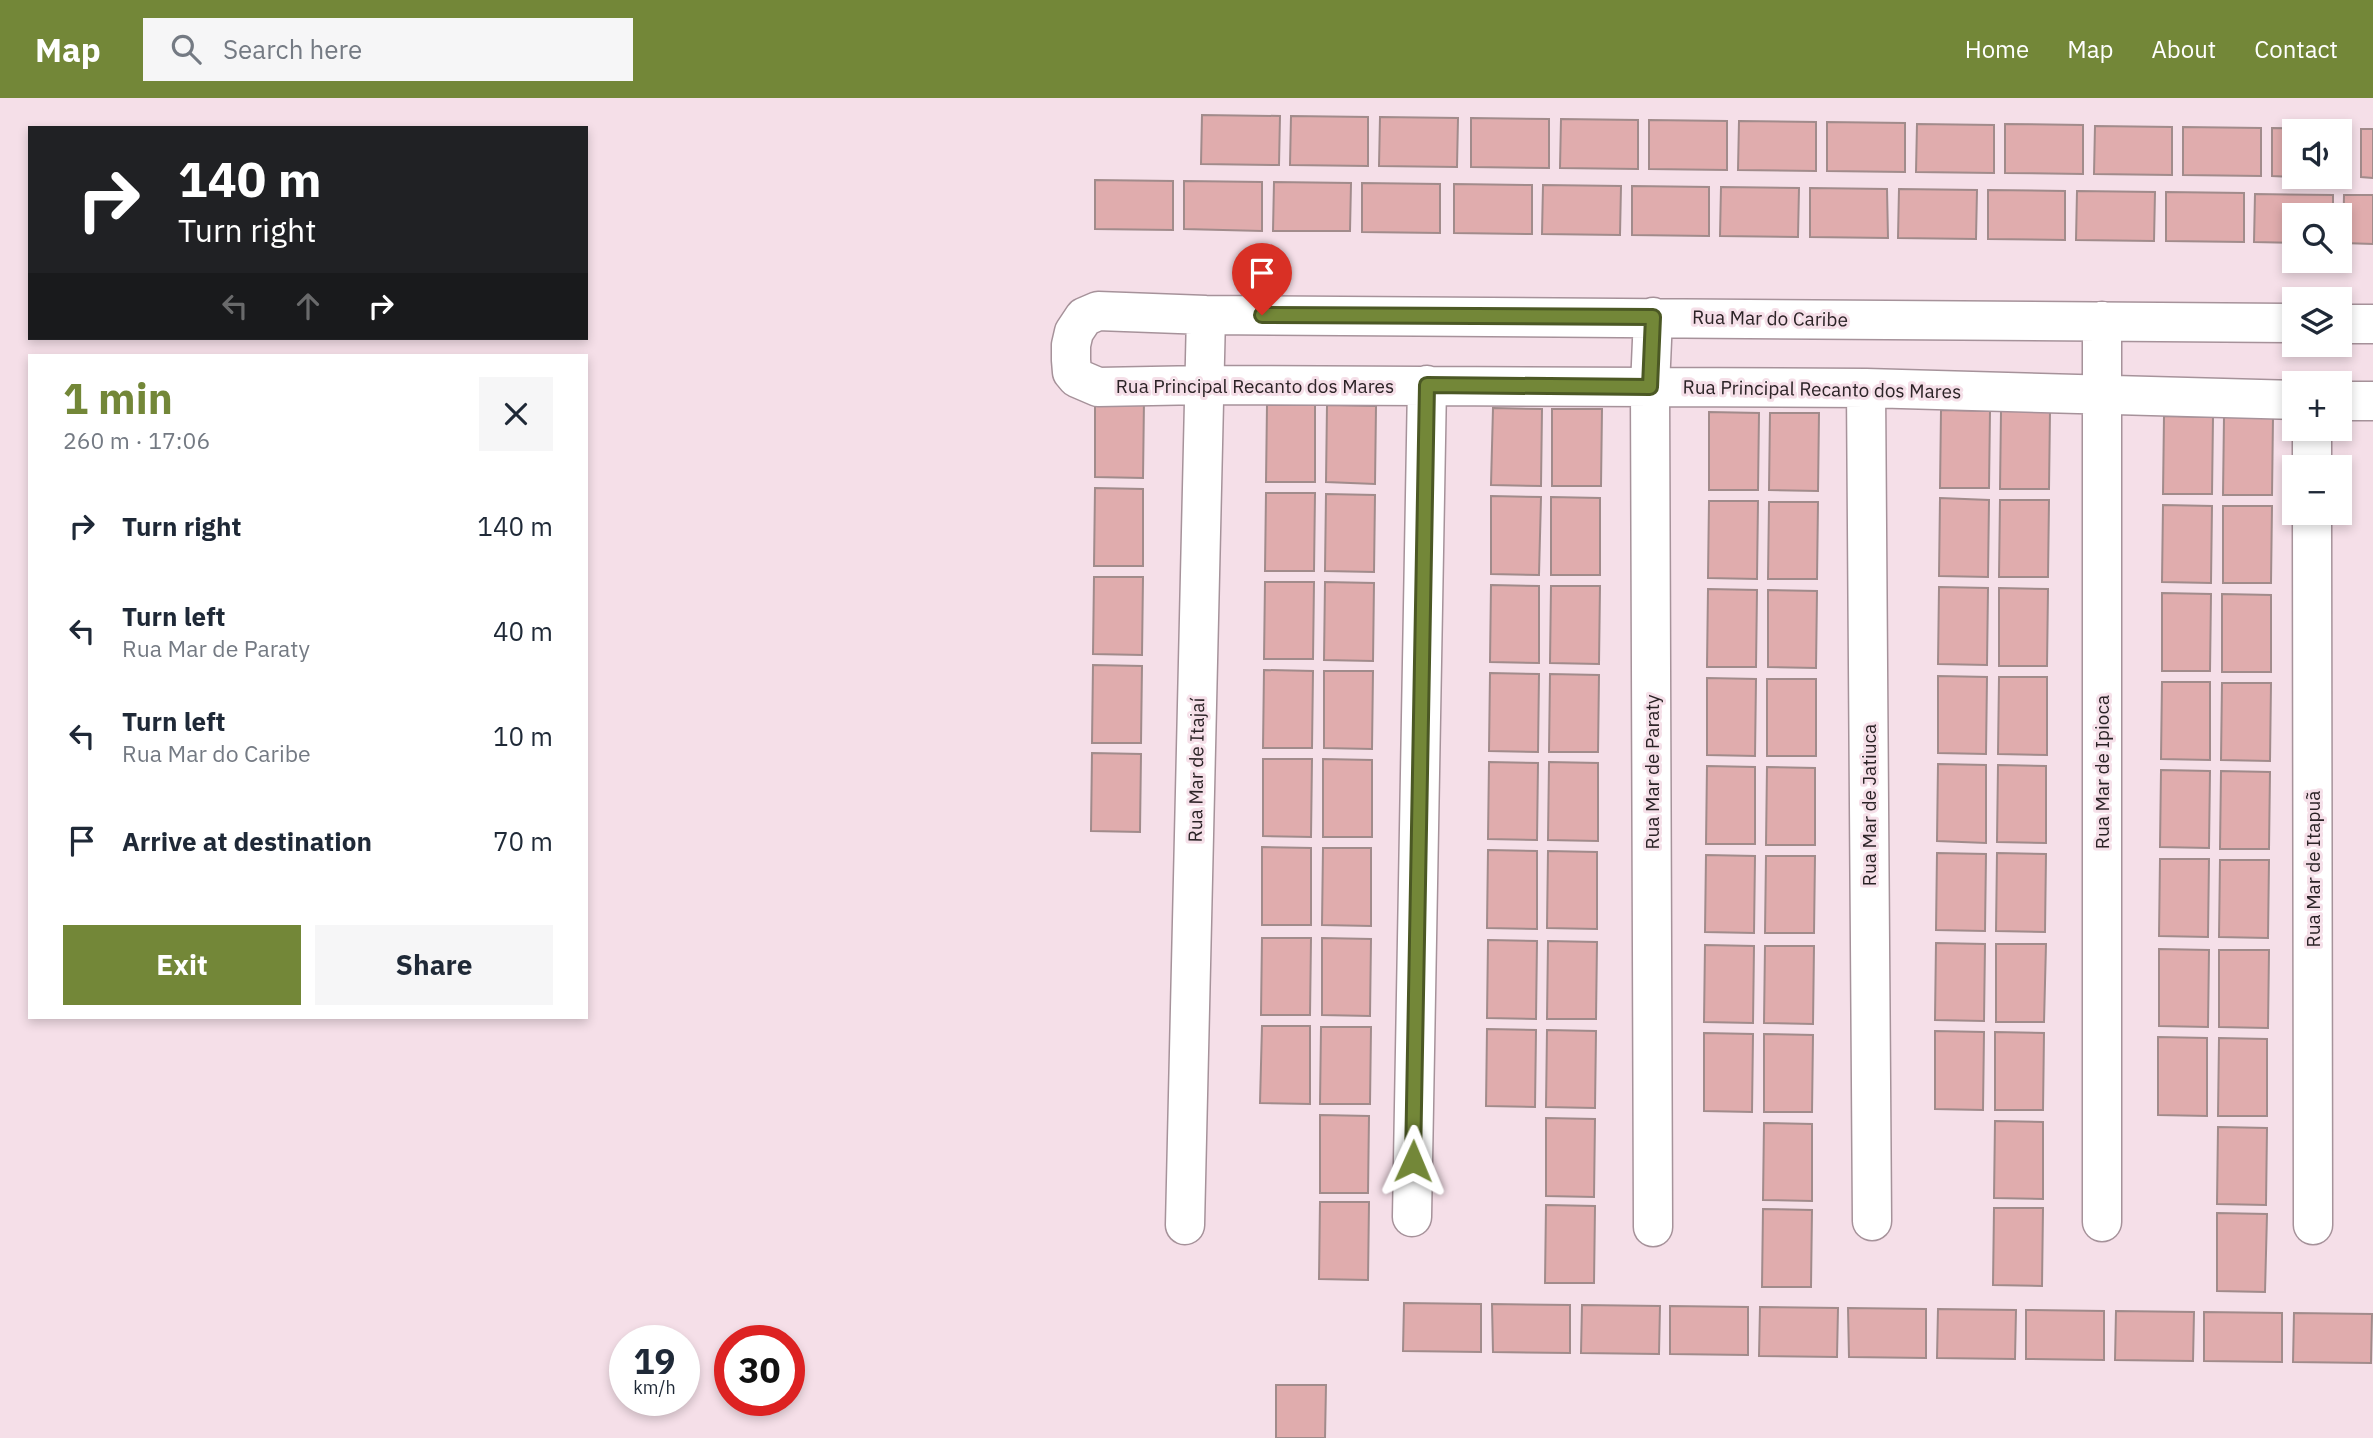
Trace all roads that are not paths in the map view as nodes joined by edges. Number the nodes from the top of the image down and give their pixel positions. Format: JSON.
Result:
{"nodes":[{"id":1,"x":1206,"y":315,"type":"junction"},
{"id":2,"x":1653,"y":317,"type":"junction"},
{"id":3,"x":2102,"y":321,"type":"junction"},
{"id":4,"x":2282,"y":323,"type":"edge"},
{"id":5,"x":2352,"y":324,"type":"edge"},
{"id":6,"x":2373,"y":324,"type":"edge"},
{"id":7,"x":1205,"y":385,"type":"junction"},
{"id":8,"x":1427,"y":385,"type":"junction"},
{"id":9,"x":1098,"y":387,"type":"joint"},
{"id":10,"x":1650,"y":387,"type":"junction"},
{"id":11,"x":1866,"y":388,"type":"junction"},
{"id":12,"x":2103,"y":394,"type":"junction"},
{"id":13,"x":2282,"y":400,"type":"edge"},
{"id":14,"x":2352,"y":401,"type":"edge"},
{"id":15,"x":2373,"y":401,"type":"edge"},
{"id":16,"x":2312,"y":525,"type":"edge"},
{"id":17,"x":1412,"y":1217,"type":"dead end"},
{"id":18,"x":1871,"y":1221,"type":"dead end"},
{"id":19,"x":2102,"y":1222,"type":"dead end"},
{"id":20,"x":1185,"y":1225,"type":"dead end"},
{"id":21,"x":2313,"y":1225,"type":"dead end"},
{"id":22,"x":1653,"y":1227,"type":"dead end"}],
"edges":[{"from":1,"to":2,"type":"street","name":"Rua Mar do Caribe"},
{"from":1,"to":7,"type":"street","name":"Rua Mar de Itajaí"},
{"from":1,"to":9,"type":"street","name":"Rua Mar do Caribe"},
{"from":2,"to":3,"type":"street","name":"Rua Mar do Caribe"},
{"from":2,"to":10,"type":"street","name":"Rua Mar de Paraty"},
{"from":3,"to":4,"type":"street","name":"Rua Mar do Caribe"},
{"from":3,"to":12,"type":"street","name":"Rua Mar de Ipioca"},
{"from":5,"to":6,"type":"street"},
{"from":7,"to":8,"type":"street","name":"Rua Principal Recanto dos Mares"},
{"from":7,"to":9,"type":"street","name":"Rua Principal Recanto dos Mares"},
{"from":7,"to":20,"type":"street","name":"Rua Mar de Itajaí"},
{"from":8,"to":10,"type":"street","name":"Rua Principal Recanto dos Mares"},
{"from":8,"to":17,"type":"street"},
{"from":10,"to":11,"type":"street","name":"Rua Principal Recanto dos Mares"},
{"from":10,"to":22,"type":"street","name":"Rua Mar de Paraty"},
{"from":11,"to":12,"type":"street","name":"Rua Principal Recanto dos Mares"},
{"from":11,"to":18,"type":"street","name":"Rua Mar de Jatiuca"},
{"from":12,"to":13,"type":"street","name":"Rua Principal Recanto dos Mares"},
{"from":12,"to":19,"type":"street","name":"Rua Mar de Ipioca"},
{"from":14,"to":15,"type":"street"},
{"from":16,"to":21,"type":"street","name":"Rua Mar de Itapuã"}]}
